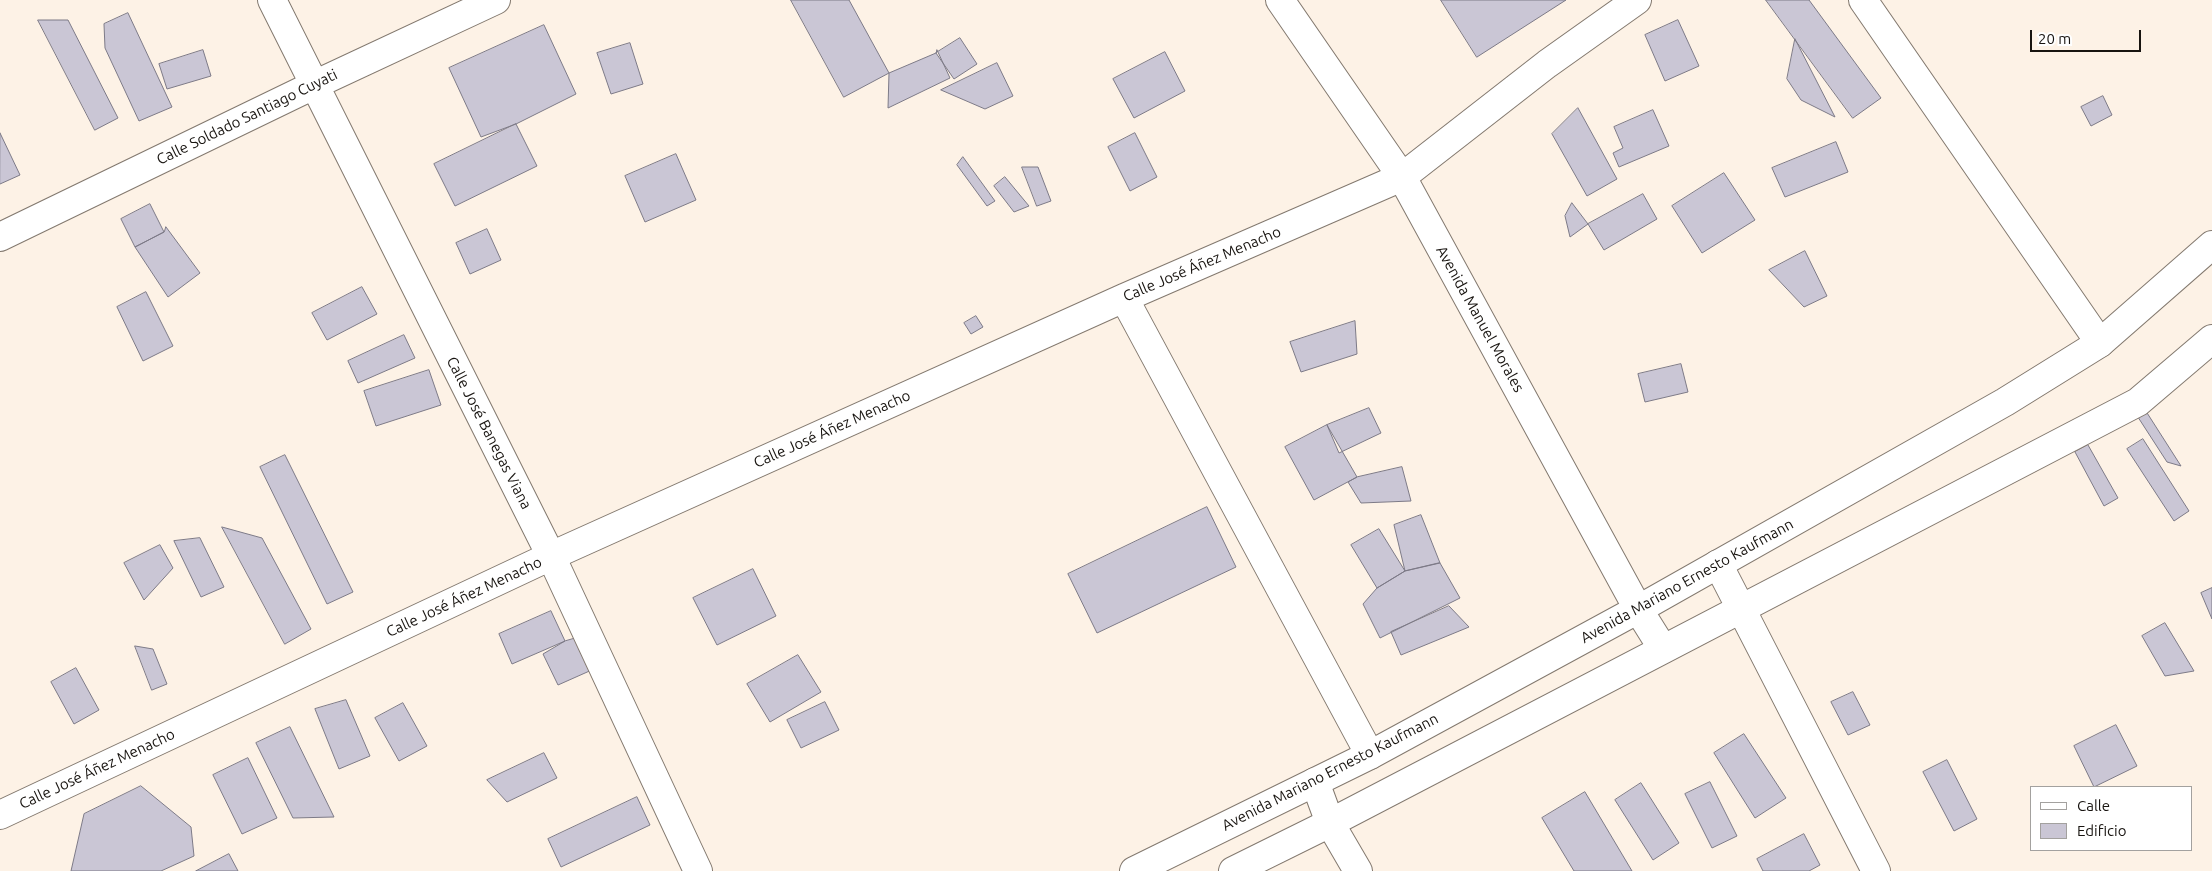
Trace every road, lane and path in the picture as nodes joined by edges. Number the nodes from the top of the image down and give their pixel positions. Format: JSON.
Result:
{"nodes":[{"id":1,"x":272,"y":0,"type":"edge"},
{"id":2,"x":496,"y":0,"type":"edge"},
{"id":3,"x":1280,"y":0,"type":"edge"},
{"id":4,"x":1637,"y":0,"type":"edge"},
{"id":5,"x":1863,"y":0,"type":"edge"},
{"id":6,"x":314,"y":85,"type":"junction"},
{"id":7,"x":1402,"y":177,"type":"junction"},
{"id":8,"x":0,"y":237,"type":"edge"},
{"id":9,"x":2212,"y":245,"type":"edge"},
{"id":10,"x":1124,"y":298,"type":"junction"},
{"id":11,"x":2212,"y":339,"type":"edge"},
{"id":12,"x":2100,"y":343,"type":"junction"},
{"id":13,"x":551,"y":556,"type":"junction"},
{"id":14,"x":1718,"y":564,"type":"junction"},
{"id":15,"x":1741,"y":608,"type":"junction"},
{"id":16,"x":1638,"y":609,"type":"junction"},
{"id":17,"x":1663,"y":649,"type":"junction"},
{"id":18,"x":1370,"y":755,"type":"junction"},
{"id":19,"x":1315,"y":782,"type":"junction"},
{"id":20,"x":0,"y":815,"type":"edge"},
{"id":21,"x":1330,"y":822,"type":"junction"},
{"id":22,"x":698,"y":871,"type":"edge"},
{"id":23,"x":1134,"y":871,"type":"edge"},
{"id":24,"x":1233,"y":871,"type":"edge"},
{"id":25,"x":1358,"y":871,"type":"edge"},
{"id":26,"x":1876,"y":871,"type":"edge"}],
"edges":[{"from":1,"to":6,"type":"street","name":"Calle José Banegas Viana"},
{"from":2,"to":6,"type":"street","name":"Calle Soldado Santiago Cuyati"},
{"from":3,"to":7,"type":"street","name":"Avenida Manuel Morales"},
{"from":4,"to":7,"type":"street","name":"Calle José Áñez Menacho"},
{"from":5,"to":12,"type":"street"},
{"from":6,"to":8,"type":"street","name":"Calle Soldado Santiago Cuyati"},
{"from":6,"to":13,"type":"street","name":"Calle José Banegas Viana"},
{"from":7,"to":10,"type":"street","name":"Calle José Áñez Menacho"},
{"from":7,"to":16,"type":"street","name":"Avenida Manuel Morales"},
{"from":9,"to":12,"type":"street","name":"Avenida Mariano Ernesto Kaufmann"},
{"from":10,"to":13,"type":"street","name":"Calle José Áñez Menacho"},
{"from":10,"to":18,"type":"street"},
{"from":11,"to":15,"type":"street"},
{"from":12,"to":14,"type":"street","name":"Avenida Mariano Ernesto Kaufmann"},
{"from":13,"to":20,"type":"street","name":"Calle José Áñez Menacho"},
{"from":13,"to":22,"type":"street","name":"Calle José Banegas Viana"},
{"from":14,"to":15,"type":"street"},
{"from":14,"to":16,"type":"street","name":"Avenida Mariano Ernesto Kaufmann"},
{"from":15,"to":17,"type":"street"},
{"from":15,"to":26,"type":"street"},
{"from":16,"to":17,"type":"street","name":"Avenida Manuel Morales"},
{"from":16,"to":18,"type":"street","name":"Avenida Mariano Ernesto Kaufmann"},
{"from":17,"to":21,"type":"street"},
{"from":18,"to":19,"type":"street","name":"Avenida Mariano Ernesto Kaufmann"},
{"from":19,"to":21,"type":"street"},
{"from":19,"to":23,"type":"street","name":"Avenida Mariano Ernesto Kaufmann"},
{"from":21,"to":24,"type":"street"},
{"from":21,"to":25,"type":"street"}]}
